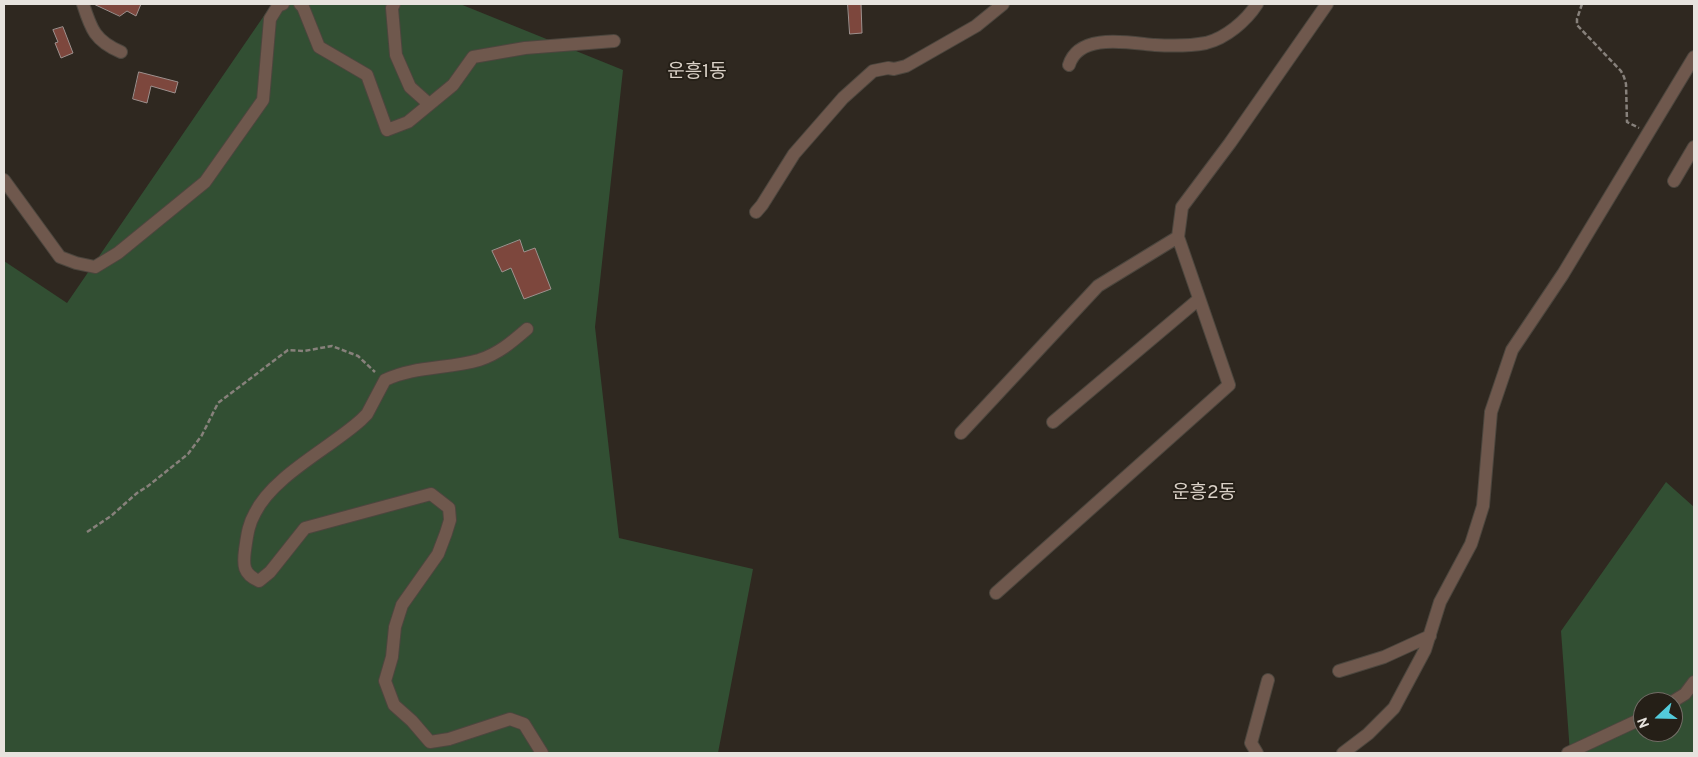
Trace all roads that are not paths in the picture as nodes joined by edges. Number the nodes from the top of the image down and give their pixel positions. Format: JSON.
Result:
{"nodes":[{"id":1,"x":82,"y":4,"type":"edge"},
{"id":2,"x":283,"y":4,"type":"edge"},
{"id":3,"x":300,"y":4,"type":"edge"},
{"id":4,"x":394,"y":4,"type":"edge"},
{"id":5,"x":1003,"y":4,"type":"edge"},
{"id":6,"x":1257,"y":4,"type":"edge"},
{"id":7,"x":1328,"y":4,"type":"edge"},
{"id":8,"x":614,"y":41,"type":"dead end"},
{"id":9,"x":121,"y":52,"type":"dead end"},
{"id":10,"x":1694,"y":57,"type":"edge"},
{"id":11,"x":1068,"y":64,"type":"dead end"},
{"id":12,"x":429,"y":104,"type":"junction"},
{"id":13,"x":1694,"y":147,"type":"edge"},
{"id":14,"x":4,"y":180,"type":"edge"},
{"id":15,"x":1674,"y":181,"type":"dead end"},
{"id":16,"x":756,"y":212,"type":"dead end"},
{"id":17,"x":1178,"y":237,"type":"junction"},
{"id":18,"x":1199,"y":299,"type":"junction"},
{"id":19,"x":527,"y":329,"type":"dead end"},
{"id":20,"x":1053,"y":422,"type":"dead end"},
{"id":21,"x":961,"y":433,"type":"dead end"},
{"id":22,"x":996,"y":593,"type":"dead end"},
{"id":23,"x":1430,"y":636,"type":"junction"},
{"id":24,"x":1338,"y":671,"type":"dead end"},
{"id":25,"x":1268,"y":680,"type":"dead end"},
{"id":26,"x":1694,"y":682,"type":"edge"},
{"id":27,"x":1683,"y":695,"type":"edge"},
{"id":28,"x":1633,"y":723,"type":"edge"},
{"id":29,"x":542,"y":753,"type":"edge"},
{"id":30,"x":1258,"y":753,"type":"edge"},
{"id":31,"x":1343,"y":753,"type":"edge"},
{"id":32,"x":1568,"y":753,"type":"edge"}],
"edges":[{"from":1,"to":9,"type":"street"},
{"from":2,"to":14,"type":"street"},
{"from":3,"to":12,"type":"street"},
{"from":4,"to":12,"type":"street"},
{"from":5,"to":16,"type":"street"},
{"from":6,"to":11,"type":"street"},
{"from":7,"to":17,"type":"street"},
{"from":8,"to":12,"type":"street"},
{"from":10,"to":23,"type":"street"},
{"from":13,"to":15,"type":"street"},
{"from":17,"to":18,"type":"street"},
{"from":17,"to":21,"type":"street"},
{"from":18,"to":20,"type":"street"},
{"from":18,"to":22,"type":"street"},
{"from":19,"to":29,"type":"street"},
{"from":23,"to":24,"type":"street"},
{"from":23,"to":31,"type":"street"},
{"from":25,"to":30,"type":"street"},
{"from":26,"to":27,"type":"street"},
{"from":28,"to":32,"type":"street"}]}
